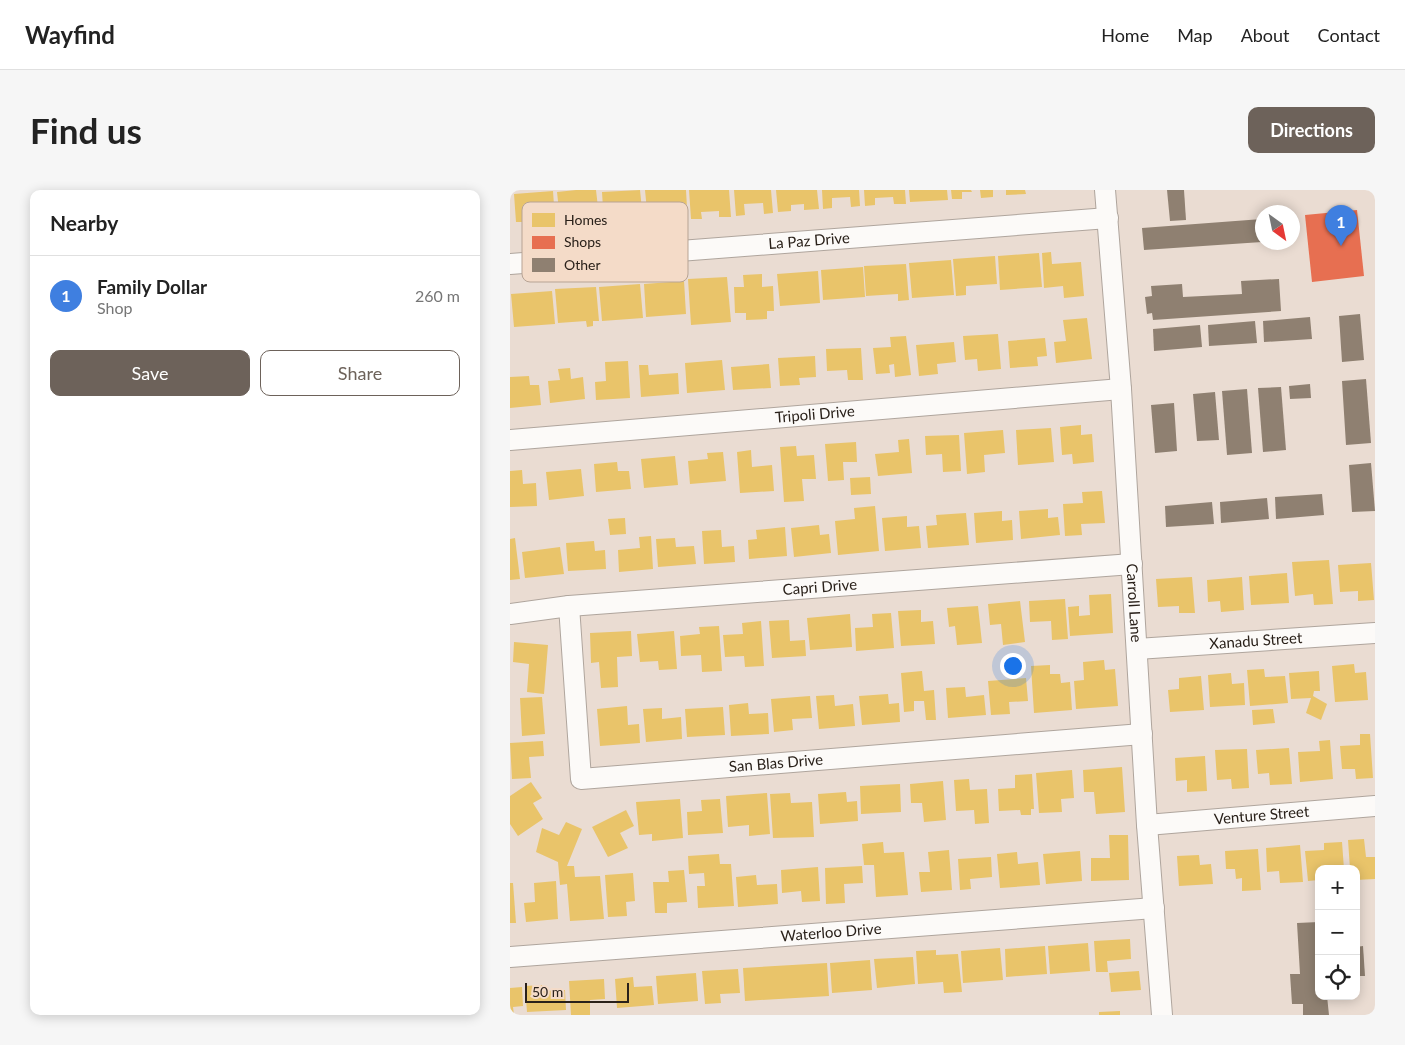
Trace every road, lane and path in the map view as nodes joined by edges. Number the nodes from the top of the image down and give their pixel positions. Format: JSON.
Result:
{"nodes":[{"id":1,"x":1105,"y":190,"type":"edge"},
{"id":2,"x":1108,"y":218,"type":"junction"},
{"id":3,"x":688,"y":250,"type":"edge"},
{"id":4,"x":1121,"y":389,"type":"junction"},
{"id":5,"x":510,"y":440,"type":"edge"},
{"id":6,"x":1132,"y":564,"type":"junction"},
{"id":7,"x":569,"y":606,"type":"junction"},
{"id":8,"x":510,"y":614,"type":"edge"},
{"id":9,"x":1375,"y":633,"type":"edge"},
{"id":10,"x":1137,"y":649,"type":"junction"},
{"id":11,"x":1142,"y":734,"type":"junction"},
{"id":12,"x":1375,"y":806,"type":"edge"},
{"id":13,"x":1147,"y":825,"type":"junction"},
{"id":14,"x":1154,"y":908,"type":"junction"},
{"id":15,"x":510,"y":957,"type":"edge"},
{"id":16,"x":1162,"y":1015,"type":"edge"}],
"edges":[{"from":1,"to":2,"type":"street","name":"Carroll Lane"},
{"from":2,"to":3,"type":"street","name":"La Paz Drive"},
{"from":2,"to":4,"type":"street","name":"Carroll Lane"},
{"from":4,"to":5,"type":"street","name":"Tripoli Drive"},
{"from":4,"to":6,"type":"street","name":"Carroll Lane"},
{"from":6,"to":7,"type":"street","name":"Capri Drive"},
{"from":6,"to":10,"type":"street","name":"Carroll Lane"},
{"from":7,"to":8,"type":"street","name":"Capri Drive"},
{"from":7,"to":11,"type":"street","name":"San Blas Drive"},
{"from":9,"to":10,"type":"street","name":"Xanadu Street"},
{"from":10,"to":11,"type":"street","name":"Carroll Lane"},
{"from":11,"to":13,"type":"street","name":"Carroll Lane"},
{"from":12,"to":13,"type":"street","name":"Venture Street"},
{"from":13,"to":14,"type":"street","name":"Carroll Lane"},
{"from":14,"to":15,"type":"street","name":"Waterloo Drive"},
{"from":14,"to":16,"type":"street","name":"Carroll Lane"}]}
